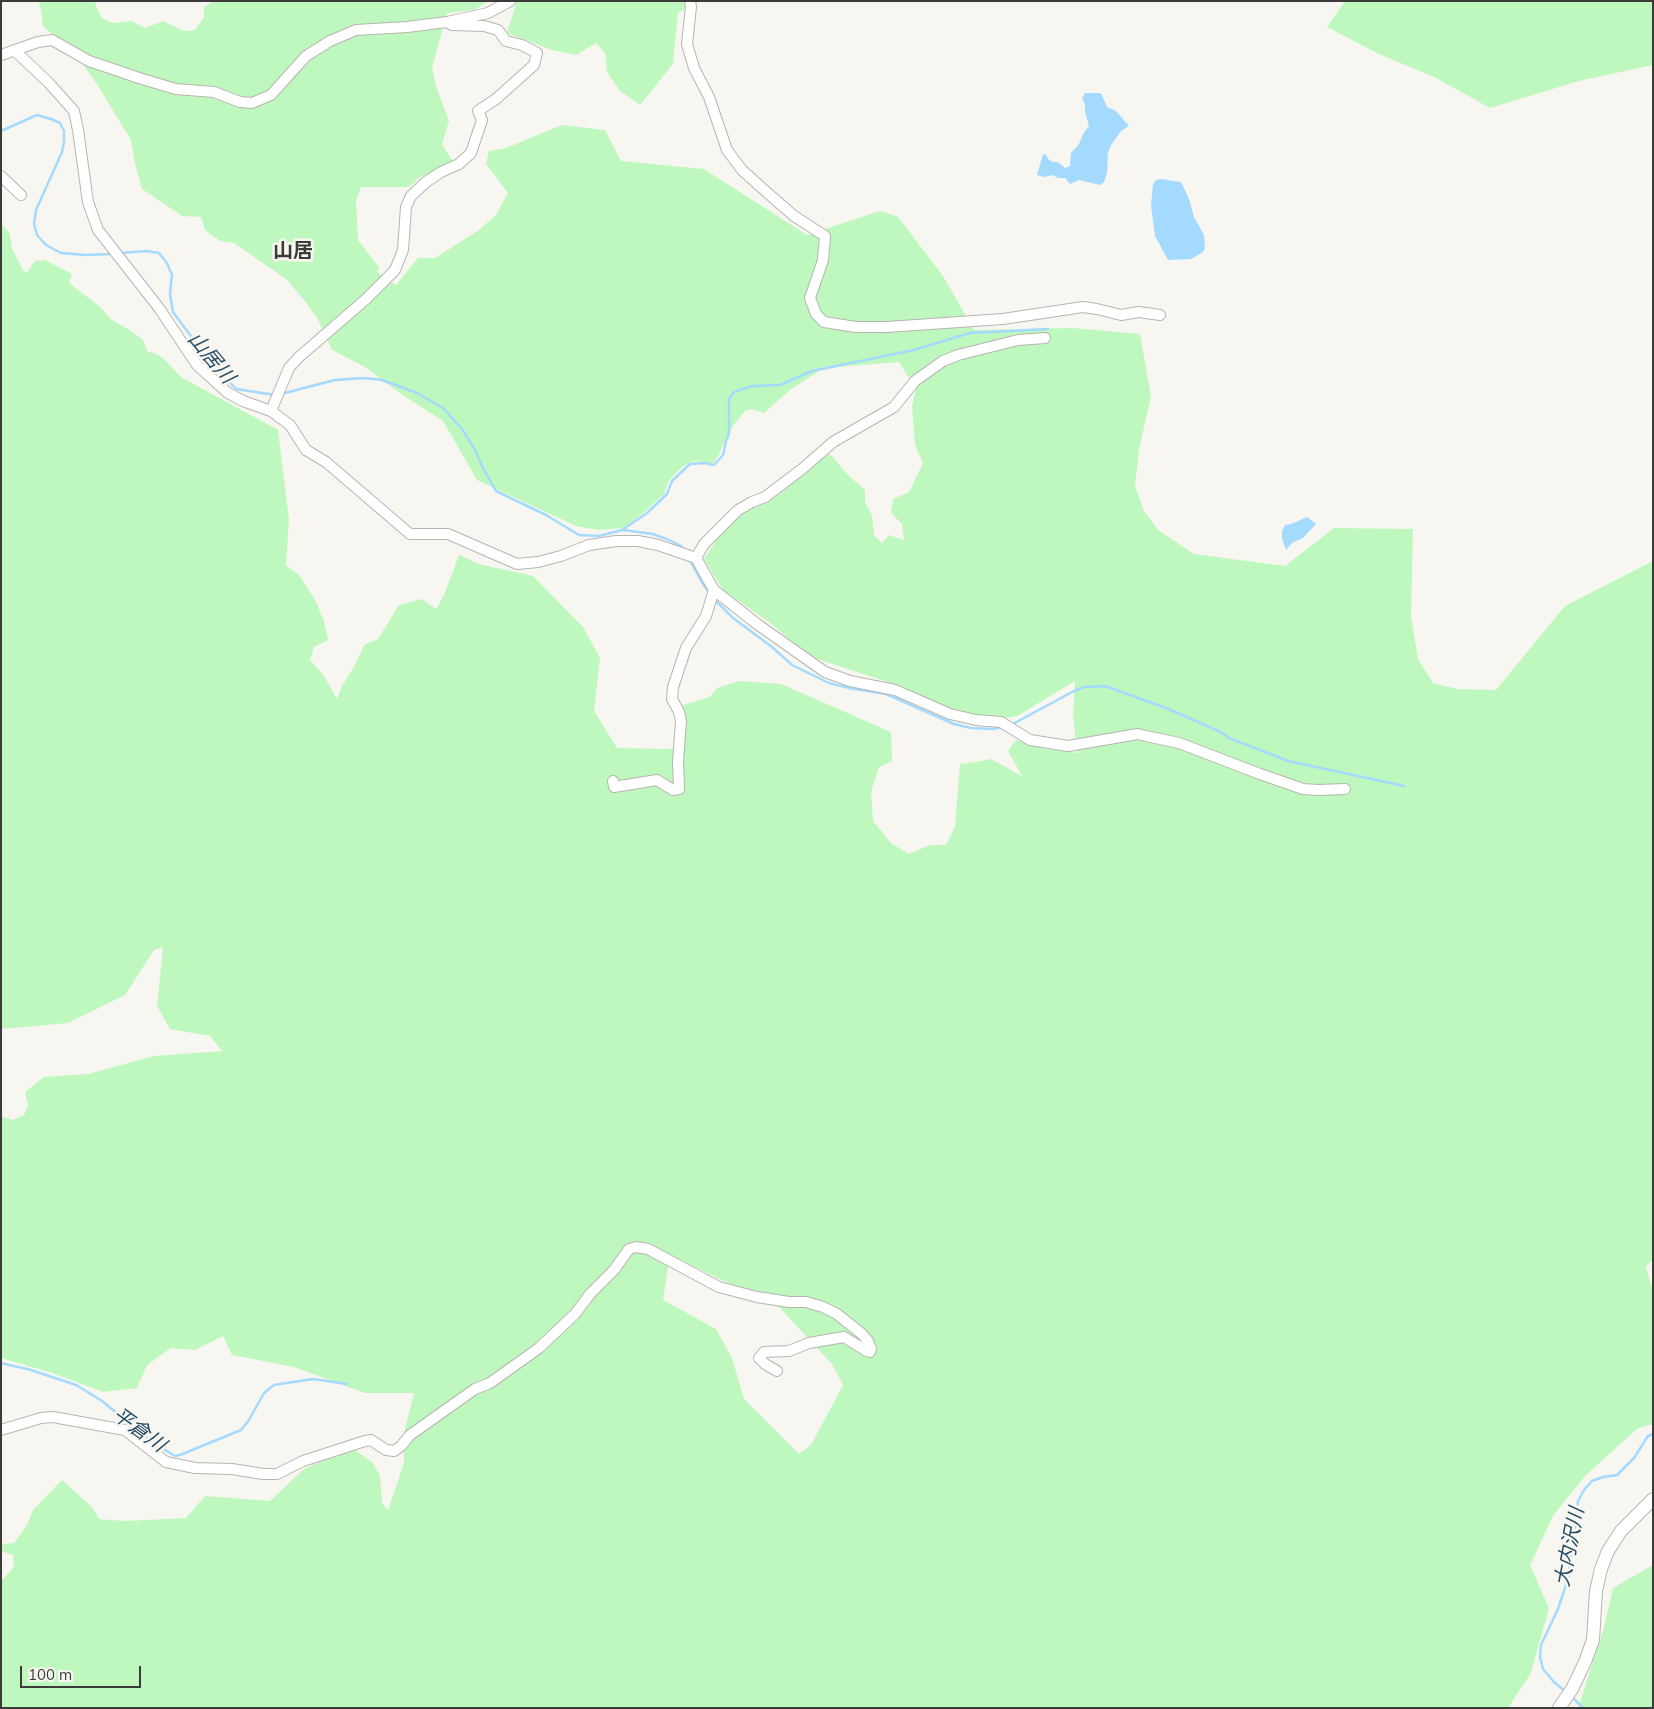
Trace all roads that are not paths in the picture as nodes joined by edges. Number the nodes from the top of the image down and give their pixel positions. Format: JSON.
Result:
{"nodes":[{"id":1,"x":510,"y":1,"type":"edge"},
{"id":2,"x":690,"y":1,"type":"edge"},
{"id":3,"x":447,"y":22,"type":"junction"},
{"id":4,"x":14,"y":51,"type":"junction"},
{"id":5,"x":1,"y":55,"type":"edge"},
{"id":6,"x":1,"y":176,"type":"edge"},
{"id":7,"x":21,"y":195,"type":"dead end"},
{"id":8,"x":1160,"y":315,"type":"dead end"},
{"id":9,"x":1045,"y":338,"type":"dead end"},
{"id":10,"x":271,"y":411,"type":"junction"},
{"id":11,"x":696,"y":558,"type":"junction"},
{"id":12,"x":714,"y":590,"type":"junction"},
{"id":13,"x":612,"y":781,"type":"dead end"},
{"id":14,"x":1345,"y":789,"type":"dead end"},
{"id":15,"x":777,"y":1371,"type":"dead end"},
{"id":16,"x":1,"y":1430,"type":"edge"},
{"id":17,"x":1653,"y":1499,"type":"edge"},
{"id":18,"x":1559,"y":1708,"type":"edge"}],
"edges":[{"from":1,"to":3,"type":"street"},
{"from":2,"to":8,"type":"street"},
{"from":3,"to":4,"type":"street"},
{"from":3,"to":10,"type":"street"},
{"from":4,"to":5,"type":"street"},
{"from":4,"to":10,"type":"street"},
{"from":6,"to":7,"type":"street"},
{"from":9,"to":11,"type":"street"},
{"from":10,"to":11,"type":"street"},
{"from":11,"to":12,"type":"street"},
{"from":12,"to":13,"type":"street"},
{"from":12,"to":14,"type":"street"},
{"from":15,"to":16,"type":"street"},
{"from":17,"to":18,"type":"main road"}]}
